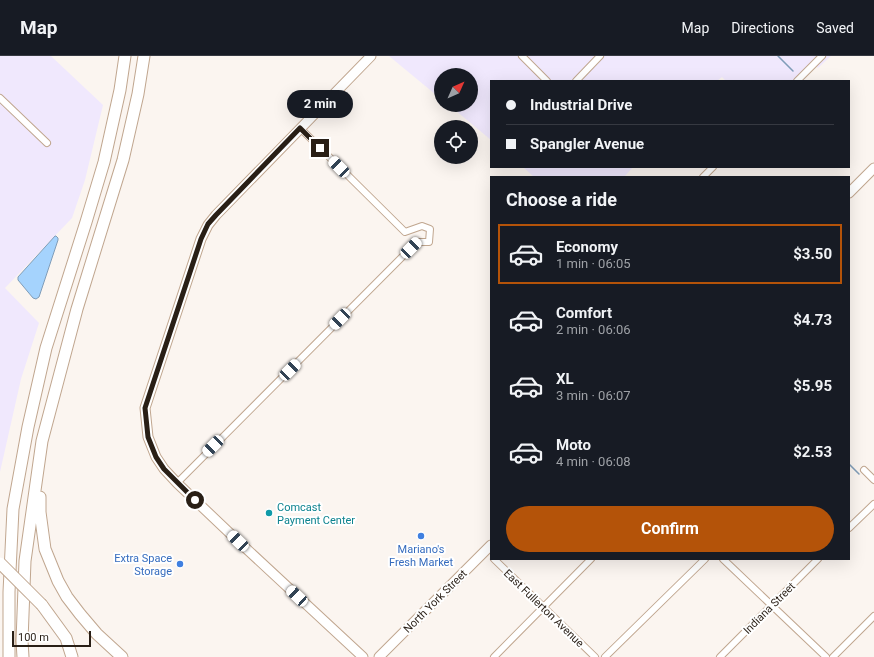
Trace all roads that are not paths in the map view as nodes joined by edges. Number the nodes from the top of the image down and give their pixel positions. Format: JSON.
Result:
{"nodes":[{"id":1,"x":125,"y":56,"type":"edge"},
{"id":2,"x":144,"y":56,"type":"edge"},
{"id":3,"x":371,"y":56,"type":"edge"},
{"id":4,"x":522,"y":56,"type":"edge"},
{"id":5,"x":600,"y":56,"type":"edge"},
{"id":6,"x":822,"y":56,"type":"edge"},
{"id":7,"x":546,"y":80,"type":"edge"},
{"id":8,"x":577,"y":80,"type":"edge"},
{"id":9,"x":798,"y":80,"type":"edge"},
{"id":10,"x":0,"y":98,"type":"edge"},
{"id":11,"x":300,"y":128,"type":"junction"},
{"id":12,"x":47,"y":144,"type":"dead end"},
{"id":13,"x":712,"y":168,"type":"edge"},
{"id":14,"x":874,"y":168,"type":"edge"},
{"id":15,"x":704,"y":176,"type":"edge"},
{"id":16,"x":850,"y":192,"type":"edge"},
{"id":17,"x":42,"y":441,"type":"junction"},
{"id":18,"x":864,"y":470,"type":"dead end"},
{"id":19,"x":874,"y":480,"type":"edge"},
{"id":20,"x":177,"y":482,"type":"junction"},
{"id":21,"x":874,"y":504,"type":"edge"},
{"id":22,"x":850,"y":527,"type":"edge"},
{"id":23,"x":489,"y":551,"type":"edge"},
{"id":24,"x":495,"y":560,"type":"edge"},
{"id":25,"x":590,"y":560,"type":"edge"},
{"id":26,"x":704,"y":560,"type":"edge"},
{"id":27,"x":724,"y":560,"type":"edge"},
{"id":28,"x":817,"y":560,"type":"edge"},
{"id":29,"x":0,"y":563,"type":"edge"},
{"id":30,"x":771,"y":605,"type":"junction"},
{"id":31,"x":543,"y":606,"type":"junction"},
{"id":32,"x":874,"y":616,"type":"edge"},
{"id":33,"x":9,"y":657,"type":"edge"},
{"id":34,"x":22,"y":657,"type":"edge"},
{"id":35,"x":72,"y":657,"type":"edge"},
{"id":36,"x":122,"y":657,"type":"edge"},
{"id":37,"x":362,"y":657,"type":"edge"},
{"id":38,"x":379,"y":657,"type":"edge"},
{"id":39,"x":494,"y":657,"type":"edge"},
{"id":40,"x":595,"y":657,"type":"edge"},
{"id":41,"x":605,"y":657,"type":"edge"},
{"id":42,"x":720,"y":657,"type":"edge"},
{"id":43,"x":826,"y":657,"type":"edge"},
{"id":44,"x":832,"y":657,"type":"edge"}],
"edges":[{"from":1,"to":33,"type":"highway"},
{"from":2,"to":17,"type":"highway"},
{"from":3,"to":11,"type":"street"},
{"from":4,"to":7,"type":"street"},
{"from":5,"to":8,"type":"street"},
{"from":6,"to":9,"type":"street"},
{"from":10,"to":12,"type":"street"},
{"from":11,"to":20,"type":"street"},
{"from":11,"to":20,"type":"street"},
{"from":13,"to":15,"type":"street"},
{"from":14,"to":16,"type":"street"},
{"from":17,"to":34,"type":"highway"},
{"from":17,"to":36,"type":"highway"},
{"from":18,"to":19,"type":"street"},
{"from":20,"to":37,"type":"street"},
{"from":21,"to":22,"type":"street"},
{"from":23,"to":38,"type":"street","name":"North York Street"},
{"from":24,"to":31,"type":"street","name":"East Fullerton Avenue"},
{"from":25,"to":31,"type":"street"},
{"from":26,"to":41,"type":"street"},
{"from":27,"to":30,"type":"street"},
{"from":28,"to":30,"type":"street","name":"Indiana Street"},
{"from":29,"to":35,"type":"highway","bridge":true},
{"from":30,"to":42,"type":"street","name":"Indiana Street"},
{"from":30,"to":43,"type":"street"},
{"from":31,"to":39,"type":"street"},
{"from":31,"to":40,"type":"street","name":"East Fullerton Avenue"},
{"from":32,"to":44,"type":"street"}]}
